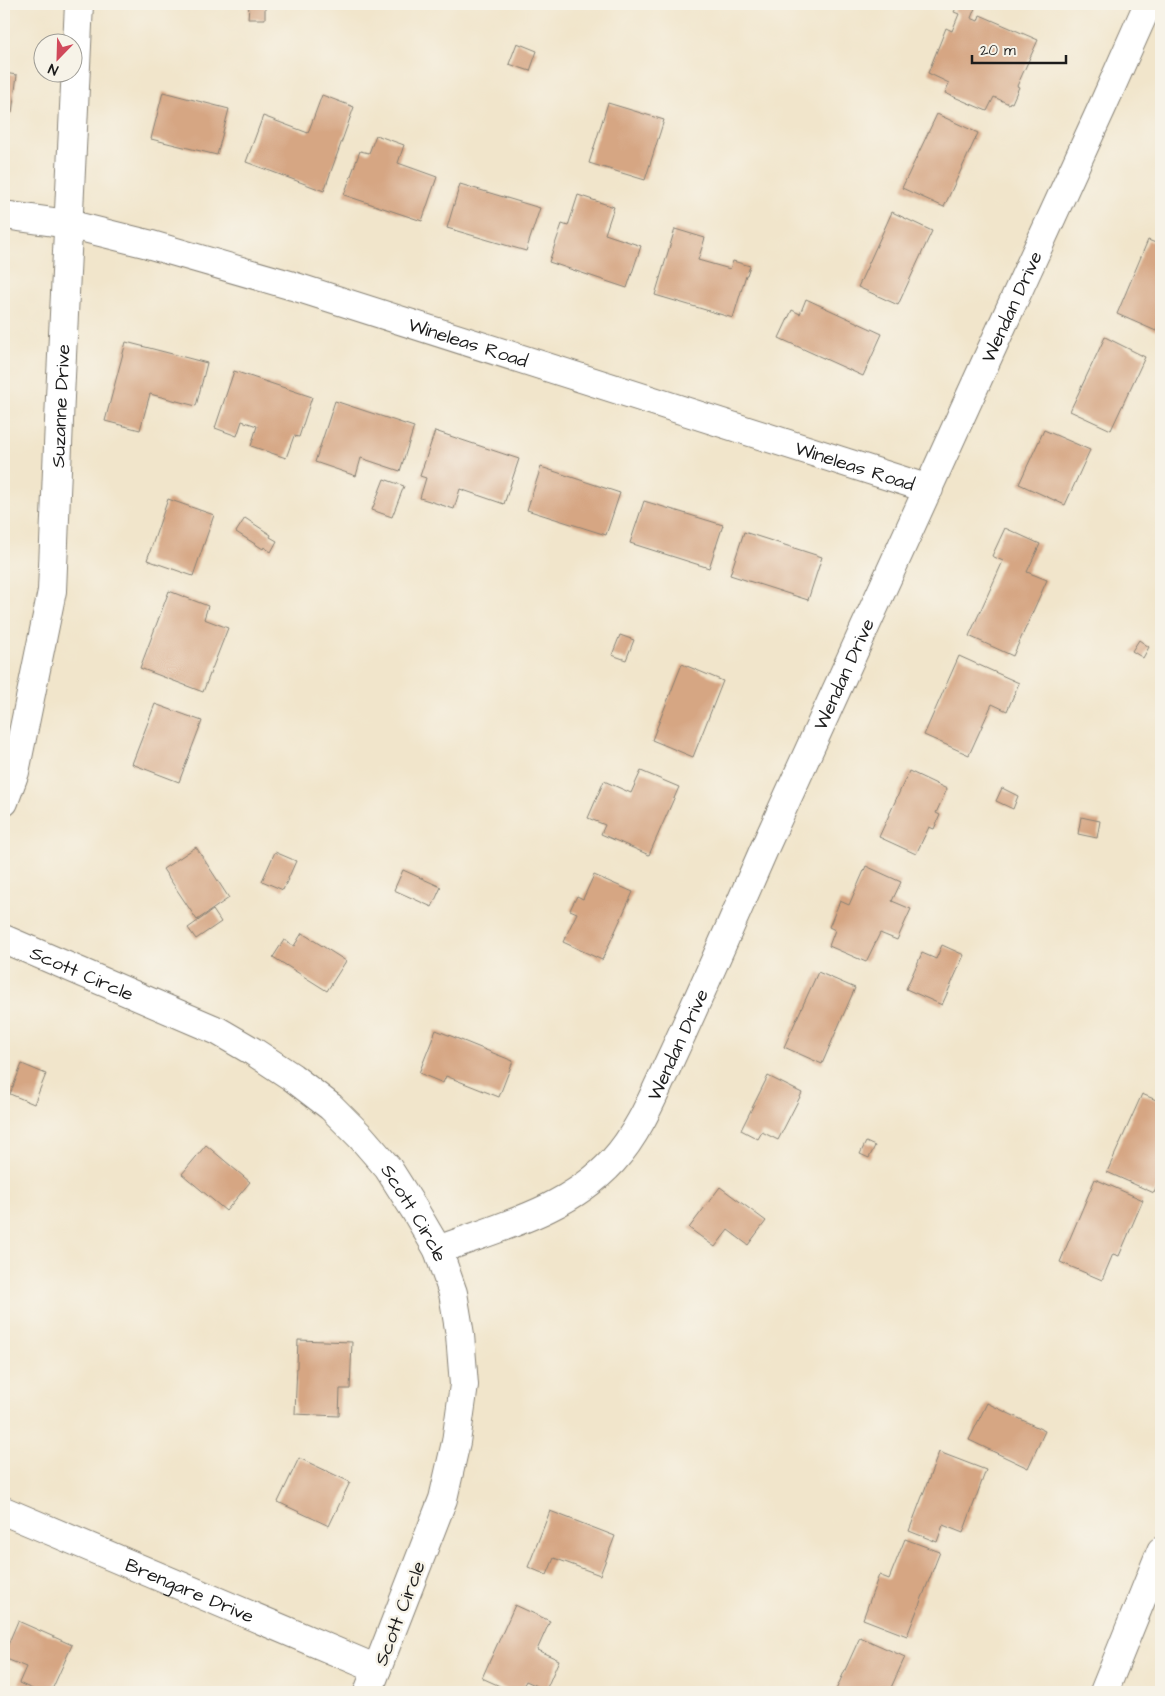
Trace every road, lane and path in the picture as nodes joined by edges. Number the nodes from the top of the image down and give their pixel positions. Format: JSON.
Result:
{"nodes":[{"id":1,"x":79,"y":4,"type":"edge"},
{"id":2,"x":1148,"y":4,"type":"edge"},
{"id":3,"x":4,"y":215,"type":"edge"},
{"id":4,"x":68,"y":224,"type":"junction"},
{"id":5,"x":929,"y":489,"type":"junction"},
{"id":6,"x":4,"y":802,"type":"edge"},
{"id":7,"x":4,"y":939,"type":"edge"},
{"id":8,"x":438,"y":1250,"type":"junction"},
{"id":9,"x":4,"y":1512,"type":"edge"},
{"id":10,"x":1161,"y":1551,"type":"edge"},
{"id":11,"x":373,"y":1681,"type":"edge"},
{"id":12,"x":1104,"y":1692,"type":"edge"}],
"edges":[{"from":1,"to":4,"type":"street","name":"Suzanne Drive"},
{"from":2,"to":5,"type":"street","name":"Wendan Drive"},
{"from":3,"to":4,"type":"street","name":"Wineleas Road"},
{"from":4,"to":5,"type":"street","name":"Wineleas Road"},
{"from":4,"to":6,"type":"street","name":"Suzanne Drive"},
{"from":5,"to":8,"type":"street","name":"Wendan Drive"},
{"from":7,"to":8,"type":"street","name":"Scott Circle"},
{"from":8,"to":11,"type":"street","name":"Scott Circle"},
{"from":9,"to":11,"type":"street","name":"Brengare Drive"},
{"from":10,"to":12,"type":"street"}]}
